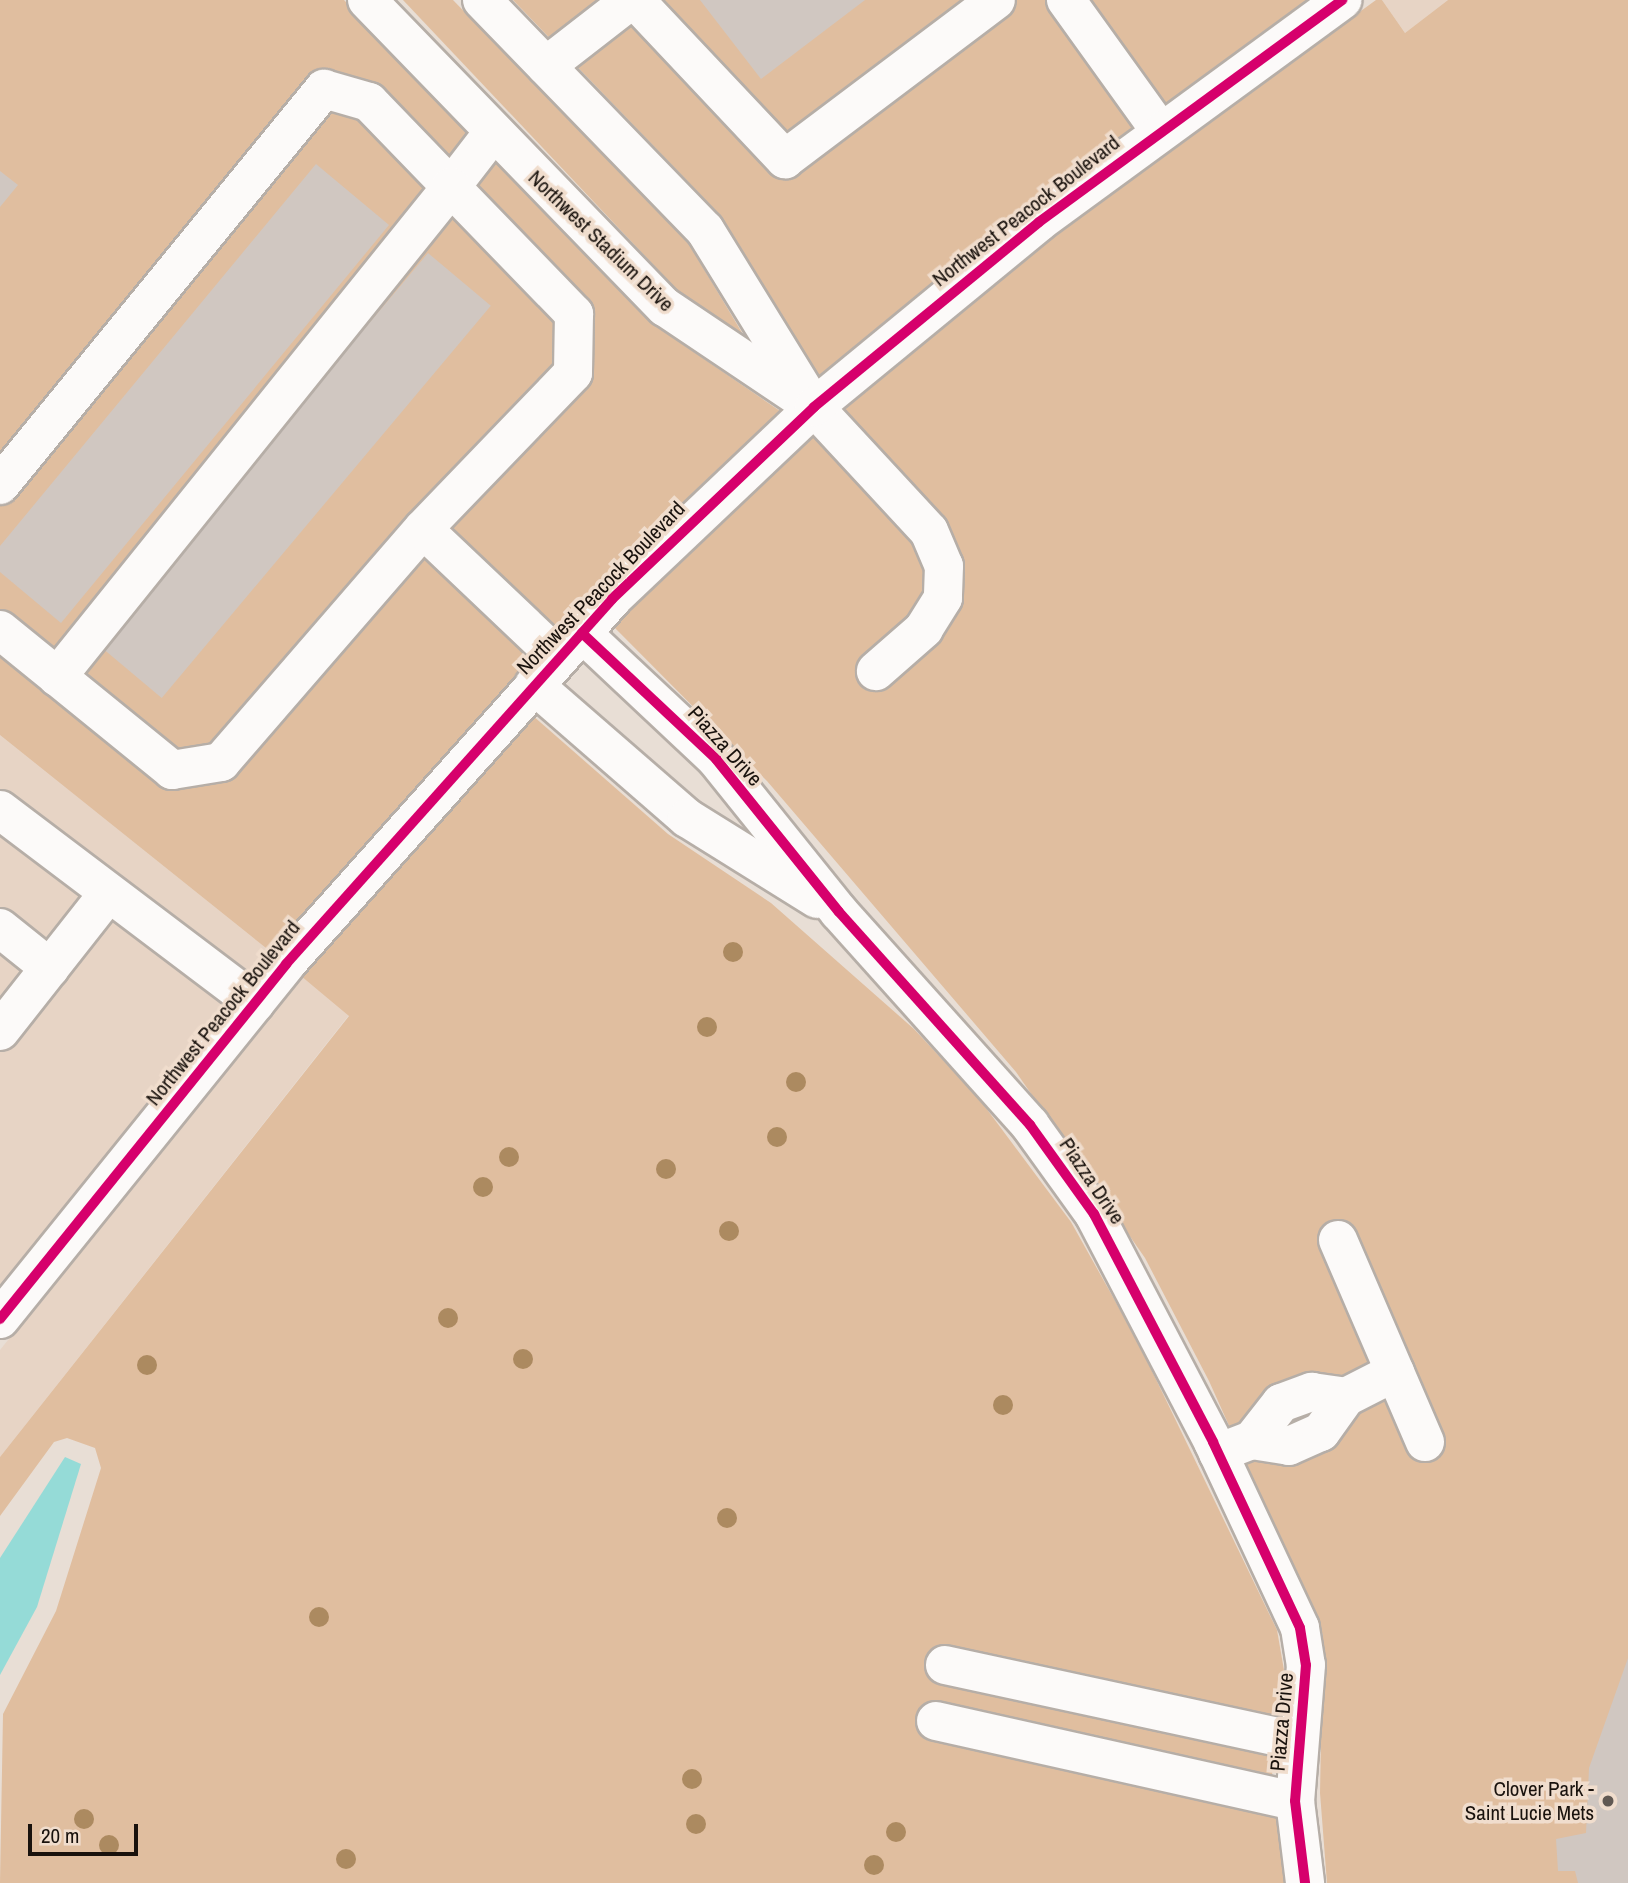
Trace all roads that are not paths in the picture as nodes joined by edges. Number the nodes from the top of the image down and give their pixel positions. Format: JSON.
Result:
{"nodes":[{"id":1,"x":367,"y":0,"type":"edge"},
{"id":2,"x":482,"y":0,"type":"edge"},
{"id":3,"x":633,"y":0,"type":"edge"},
{"id":4,"x":996,"y":0,"type":"edge"},
{"id":5,"x":1066,"y":0,"type":"edge"},
{"id":6,"x":1342,"y":0,"type":"edge"},
{"id":7,"x":546,"y":66,"type":"junction"},
{"id":8,"x":1160,"y":131,"type":"junction"},
{"id":9,"x":492,"y":134,"type":"junction"},
{"id":10,"x":452,"y":187,"type":"junction"},
{"id":11,"x":814,"y":407,"type":"junction"},
{"id":12,"x":0,"y":485,"type":"edge"},
{"id":13,"x":423,"y":529,"type":"junction"},
{"id":14,"x":0,"y":630,"type":"edge"},
{"id":15,"x":558,"y":658,"type":"junction"},
{"id":16,"x":876,"y":671,"type":"dead end"},
{"id":17,"x":57,"y":677,"type":"junction"},
{"id":18,"x":0,"y":810,"type":"edge"},
{"id":19,"x":108,"y":894,"type":"junction"},
{"id":20,"x":839,"y":912,"type":"junction"},
{"id":21,"x":0,"y":928,"type":"edge"},
{"id":22,"x":50,"y":968,"type":"junction"},
{"id":23,"x":255,"y":1003,"type":"junction"},
{"id":24,"x":0,"y":1031,"type":"edge"},
{"id":25,"x":1338,"y":1240,"type":"dead end"},
{"id":26,"x":0,"y":1319,"type":"edge"},
{"id":27,"x":1395,"y":1372,"type":"junction"},
{"id":28,"x":1425,"y":1442,"type":"dead end"},
{"id":29,"x":1235,"y":1447,"type":"junction"},
{"id":30,"x":945,"y":1665,"type":"dead end"},
{"id":31,"x":936,"y":1721,"type":"dead end"},
{"id":32,"x":1298,"y":1741,"type":"junction"},
{"id":33,"x":1295,"y":1801,"type":"junction"},
{"id":34,"x":1305,"y":1883,"type":"edge"}],
"edges":[{"from":1,"to":9,"type":"street","name":"Northwest Stadium Drive"},
{"from":2,"to":7,"type":"street"},
{"from":3,"to":4,"type":"street"},
{"from":3,"to":7,"type":"street"},
{"from":5,"to":8,"type":"street"},
{"from":6,"to":8,"type":"street","name":"Northwest Peacock Boulevard"},
{"from":7,"to":11,"type":"street"},
{"from":8,"to":11,"type":"street","name":"Northwest Peacock Boulevard"},
{"from":9,"to":10,"type":"street"},
{"from":9,"to":11,"type":"street","name":"Northwest Stadium Drive"},
{"from":10,"to":12,"type":"street"},
{"from":10,"to":13,"type":"street"},
{"from":10,"to":17,"type":"street"},
{"from":11,"to":15,"type":"street","name":"Northwest Peacock Boulevard"},
{"from":11,"to":16,"type":"street"},
{"from":13,"to":15,"type":"street"},
{"from":13,"to":17,"type":"street"},
{"from":14,"to":17,"type":"street"},
{"from":15,"to":20,"type":"street","name":"Piazza Drive"},
{"from":15,"to":20,"type":"street","name":"Piazza Drive"},
{"from":15,"to":23,"type":"street","name":"Northwest Peacock Boulevard"},
{"from":18,"to":19,"type":"street"},
{"from":19,"to":22,"type":"street"},
{"from":19,"to":23,"type":"street"},
{"from":20,"to":29,"type":"street","name":"Piazza Drive"},
{"from":21,"to":22,"type":"street"},
{"from":22,"to":24,"type":"street"},
{"from":23,"to":26,"type":"street","name":"Northwest Peacock Boulevard"},
{"from":25,"to":27,"type":"street"},
{"from":27,"to":28,"type":"street"},
{"from":27,"to":29,"type":"street"},
{"from":29,"to":32,"type":"street","name":"Piazza Drive"},
{"from":30,"to":32,"type":"street"},
{"from":31,"to":33,"type":"street"},
{"from":32,"to":33,"type":"street","name":"Piazza Drive"},
{"from":33,"to":34,"type":"street","name":"Piazza Drive"}]}
